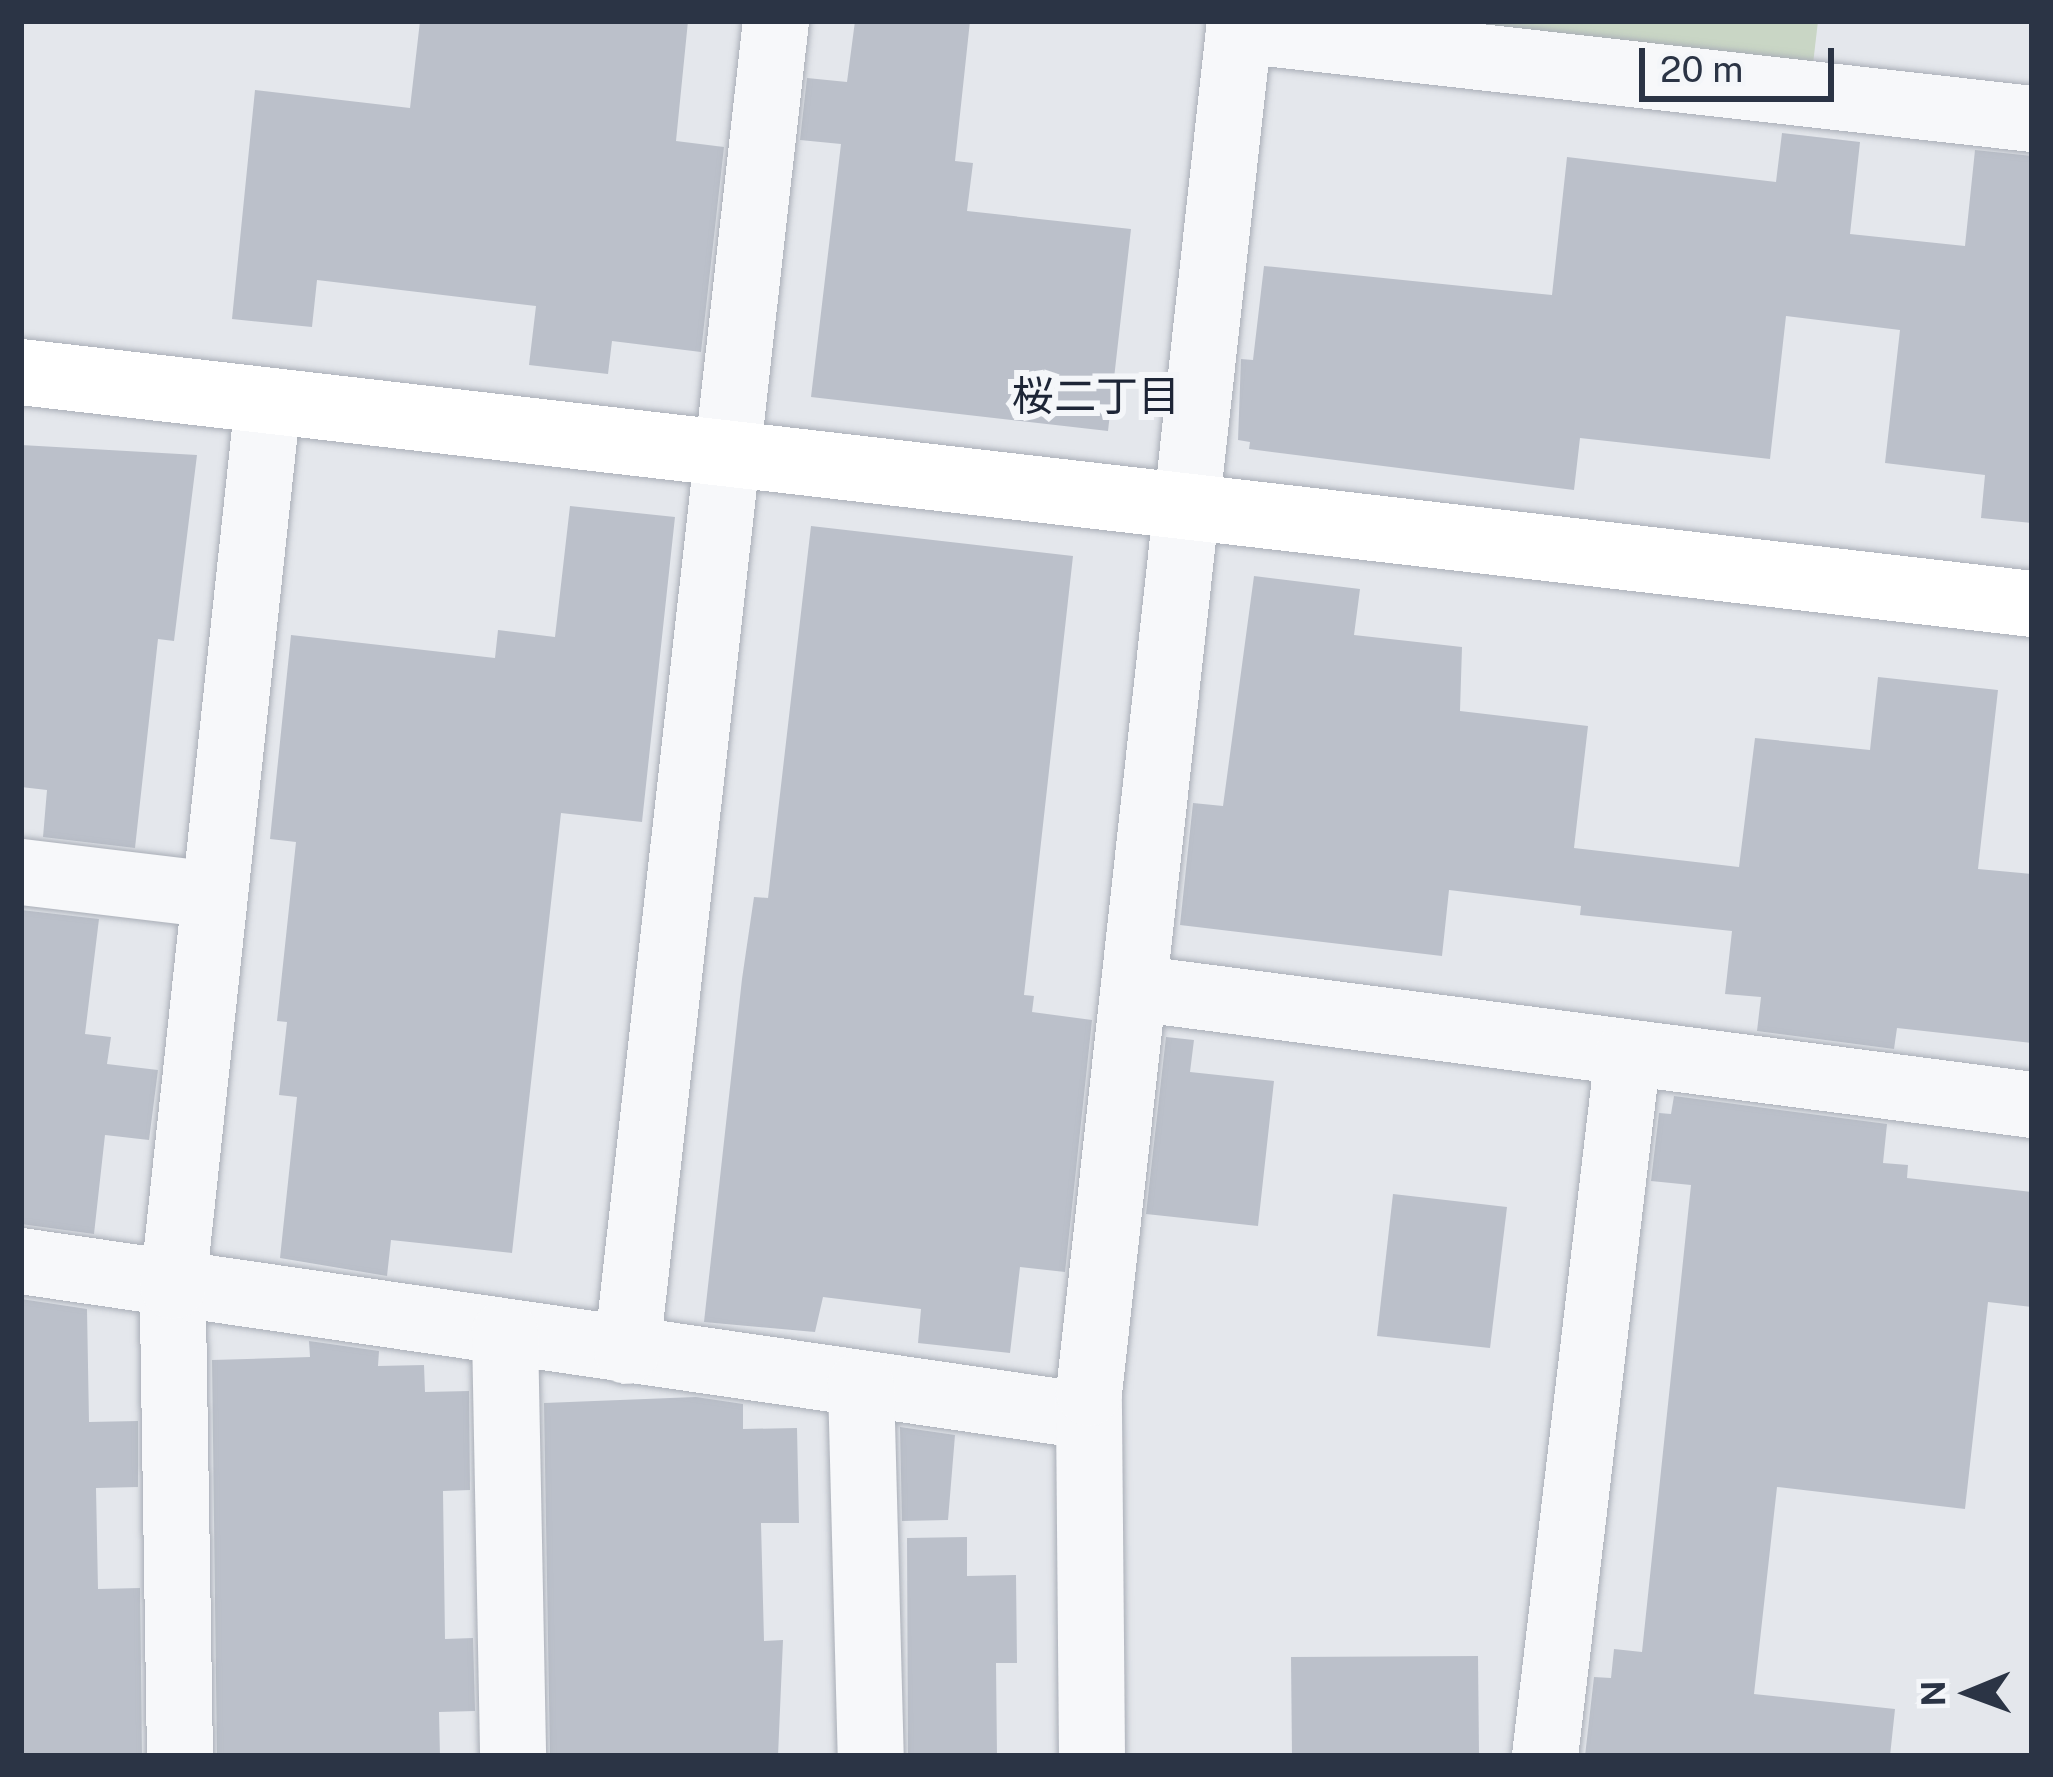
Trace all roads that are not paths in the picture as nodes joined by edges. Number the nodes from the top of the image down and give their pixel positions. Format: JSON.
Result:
{"nodes":[{"id":1,"x":776,"y":21,"type":"edge"},
{"id":2,"x":1239,"y":25,"type":"edge"},
{"id":3,"x":2032,"y":119,"type":"edge"},
{"id":4,"x":21,"y":372,"type":"edge"},
{"id":5,"x":268,"y":401,"type":"junction"},
{"id":6,"x":729,"y":454,"type":"junction"},
{"id":7,"x":1186,"y":507,"type":"junction"},
{"id":8,"x":2032,"y":604,"type":"edge"},
{"id":9,"x":21,"y":872,"type":"edge"},
{"id":10,"x":215,"y":896,"type":"junction"},
{"id":11,"x":1134,"y":988,"type":"junction"},
{"id":12,"x":1628,"y":1054,"type":"junction"},
{"id":13,"x":2032,"y":1105,"type":"edge"},
{"id":14,"x":21,"y":1262,"type":"edge"},
{"id":15,"x":173,"y":1286,"type":"junction"},
{"id":16,"x":505,"y":1334,"type":"junction"},
{"id":17,"x":627,"y":1351,"type":"junction"},
{"id":18,"x":861,"y":1384,"type":"junction"},
{"id":19,"x":1088,"y":1417,"type":"junction"},
{"id":20,"x":180,"y":1756,"type":"edge"},
{"id":21,"x":513,"y":1756,"type":"edge"},
{"id":22,"x":871,"y":1756,"type":"edge"},
{"id":23,"x":1092,"y":1756,"type":"edge"},
{"id":24,"x":1544,"y":1756,"type":"edge"}],
"edges":[{"from":1,"to":6,"type":"street"},
{"from":2,"to":3,"type":"street"},
{"from":2,"to":7,"type":"street"},
{"from":4,"to":5,"type":"street"},
{"from":5,"to":6,"type":"street"},
{"from":5,"to":10,"type":"street"},
{"from":6,"to":7,"type":"street"},
{"from":6,"to":17,"type":"street"},
{"from":7,"to":8,"type":"street"},
{"from":7,"to":11,"type":"street"},
{"from":9,"to":10,"type":"street"},
{"from":10,"to":15,"type":"street"},
{"from":11,"to":12,"type":"street"},
{"from":11,"to":19,"type":"street"},
{"from":12,"to":13,"type":"street"},
{"from":12,"to":24,"type":"street"},
{"from":14,"to":15,"type":"street"},
{"from":15,"to":16,"type":"street"},
{"from":15,"to":20,"type":"street"},
{"from":16,"to":17,"type":"street"},
{"from":16,"to":21,"type":"street"},
{"from":17,"to":18,"type":"street"},
{"from":18,"to":19,"type":"street"},
{"from":18,"to":22,"type":"street"},
{"from":19,"to":23,"type":"street"}]}
